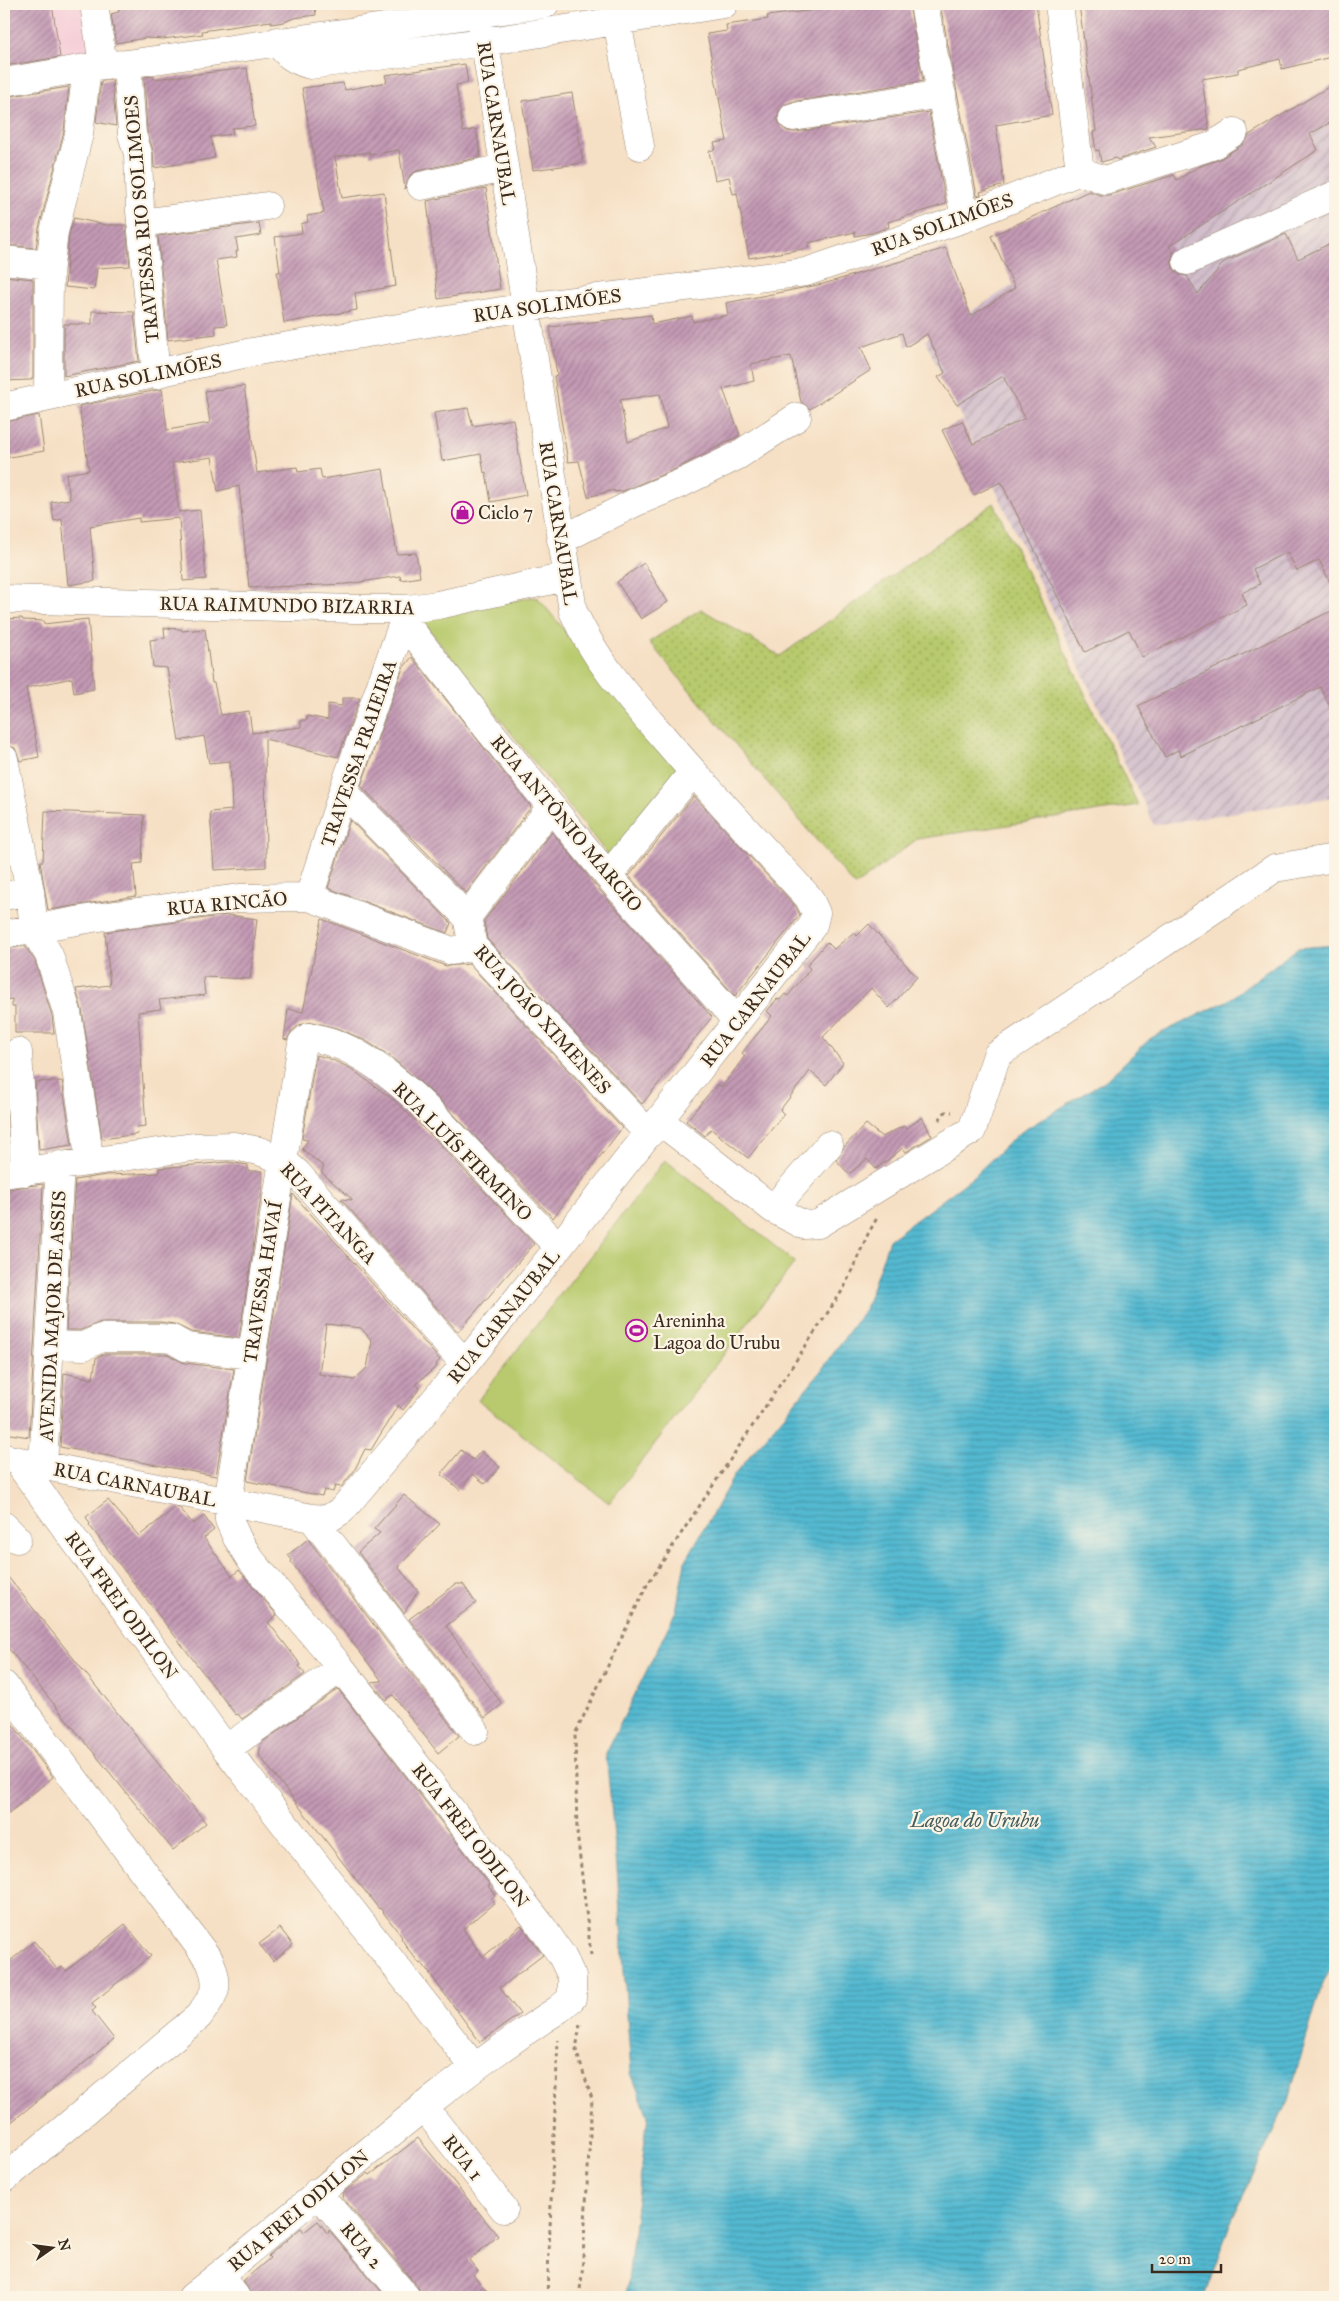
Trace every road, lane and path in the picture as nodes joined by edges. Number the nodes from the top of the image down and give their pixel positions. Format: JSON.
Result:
{"nodes":[{"id":1,"x":94,"y":4,"type":"edge"},
{"id":2,"x":545,"y":4,"type":"edge"},
{"id":3,"x":724,"y":4,"type":"edge"},
{"id":4,"x":924,"y":4,"type":"edge"},
{"id":5,"x":1059,"y":4,"type":"edge"},
{"id":6,"x":479,"y":9,"type":"edge"},
{"id":7,"x":617,"y":21,"type":"junction"},
{"id":8,"x":277,"y":41,"type":"junction"},
{"id":9,"x":484,"y":42,"type":"junction"},
{"id":10,"x":106,"y":66,"type":"junction"},
{"id":11,"x":4,"y":82,"type":"edge"},
{"id":12,"x":942,"y":94,"type":"junction"},
{"id":13,"x":794,"y":117,"type":"dead end"},
{"id":14,"x":1234,"y":132,"type":"dead end"},
{"id":15,"x":640,"y":146,"type":"dead end"},
{"id":16,"x":504,"y":168,"type":"junction"},
{"id":17,"x":1080,"y":171,"type":"junction"},
{"id":18,"x":421,"y":186,"type":"dead end"},
{"id":19,"x":1335,"y":195,"type":"edge"},
{"id":20,"x":268,"y":206,"type":"dead end"},
{"id":21,"x":965,"y":218,"type":"junction"},
{"id":22,"x":141,"y":222,"type":"junction"},
{"id":23,"x":4,"y":260,"type":"edge"},
{"id":24,"x":1186,"y":261,"type":"dead end"},
{"id":25,"x":50,"y":265,"type":"junction"},
{"id":26,"x":526,"y":307,"type":"junction"},
{"id":27,"x":156,"y":375,"type":"junction"},
{"id":28,"x":48,"y":396,"type":"junction"},
{"id":29,"x":4,"y":406,"type":"edge"},
{"id":30,"x":797,"y":417,"type":"dead end"},
{"id":31,"x":561,"y":540,"type":"junction"},
{"id":32,"x":566,"y":577,"type":"junction"},
{"id":33,"x":4,"y":600,"type":"edge"},
{"id":34,"x":406,"y":615,"type":"junction"},
{"id":35,"x":4,"y":759,"type":"edge"},
{"id":36,"x":693,"y":772,"type":"junction"},
{"id":37,"x":343,"y":791,"type":"junction"},
{"id":38,"x":552,"y":807,"type":"junction"},
{"id":39,"x":1335,"y":858,"type":"edge"},
{"id":40,"x":608,"y":876,"type":"junction"},
{"id":41,"x":17,"y":894,"type":"edge"},
{"id":42,"x":309,"y":898,"type":"junction"},
{"id":43,"x":467,"y":918,"type":"junction"},
{"id":44,"x":34,"y":930,"type":"junction"},
{"id":45,"x":4,"y":934,"type":"edge"},
{"id":46,"x":473,"y":946,"type":"junction"},
{"id":47,"x":737,"y":1021,"type":"junction"},
{"id":48,"x":18,"y":1052,"type":"dead end"},
{"id":49,"x":297,"y":1063,"type":"joint"},
{"id":50,"x":654,"y":1127,"type":"junction"},
{"id":51,"x":829,"y":1144,"type":"dead end"},
{"id":52,"x":282,"y":1159,"type":"junction"},
{"id":53,"x":89,"y":1161,"type":"junction"},
{"id":54,"x":60,"y":1165,"type":"junction"},
{"id":55,"x":14,"y":1173,"type":"edge"},
{"id":56,"x":773,"y":1209,"type":"junction"},
{"id":57,"x":881,"y":1212,"type":"dead end"},
{"id":58,"x":559,"y":1248,"type":"junction"},
{"id":59,"x":51,"y":1345,"type":"junction"},
{"id":60,"x":251,"y":1355,"type":"junction"},
{"id":61,"x":465,"y":1364,"type":"junction"},
{"id":62,"x":21,"y":1462,"type":"edge"},
{"id":63,"x":228,"y":1502,"type":"junction"},
{"id":64,"x":312,"y":1518,"type":"junction"},
{"id":65,"x":341,"y":1668,"type":"junction"},
{"id":66,"x":4,"y":1686,"type":"edge"},
{"id":67,"x":475,"y":1731,"type":"dead end"},
{"id":68,"x":226,"y":1749,"type":"junction"},
{"id":69,"x":592,"y":1964,"type":"dead end"},
{"id":70,"x":570,"y":2015,"type":"junction"},
{"id":71,"x":474,"y":2067,"type":"junction"},
{"id":72,"x":423,"y":2106,"type":"junction"},
{"id":73,"x":4,"y":2179,"type":"edge"},
{"id":74,"x":317,"y":2192,"type":"junction"},
{"id":75,"x":504,"y":2209,"type":"dead end"},
{"id":76,"x":219,"y":2276,"type":"junction"},
{"id":77,"x":192,"y":2297,"type":"edge"},
{"id":78,"x":236,"y":2297,"type":"edge"},
{"id":79,"x":406,"y":2297,"type":"edge"},
{"id":80,"x":547,"y":2297,"type":"edge"},
{"id":81,"x":579,"y":2297,"type":"edge"}],
"edges":[{"from":1,"to":10,"type":"street"},
{"from":2,"to":6,"type":"street"},
{"from":3,"to":7,"type":"street"},
{"from":4,"to":12,"type":"street"},
{"from":5,"to":17,"type":"street"},
{"from":6,"to":8,"type":"street"},
{"from":6,"to":9,"type":"street","name":"RUA CARNAUBAL"},
{"from":7,"to":9,"type":"street"},
{"from":7,"to":15,"type":"street"},
{"from":8,"to":9,"type":"street"},
{"from":8,"to":10,"type":"street"},
{"from":9,"to":16,"type":"street","name":"RUA CARNAUBAL"},
{"from":10,"to":11,"type":"street"},
{"from":10,"to":22,"type":"street","name":"TRAVESSA RIO SOLIMOES"},
{"from":10,"to":25,"type":"street"},
{"from":12,"to":13,"type":"street"},
{"from":12,"to":21,"type":"street"},
{"from":14,"to":17,"type":"street"},
{"from":16,"to":18,"type":"street"},
{"from":16,"to":26,"type":"street","name":"RUA CARNAUBAL"},
{"from":17,"to":21,"type":"street","name":"RUA SOLIMÕES"},
{"from":19,"to":24,"type":"street"},
{"from":20,"to":22,"type":"street"},
{"from":21,"to":26,"type":"street","name":"RUA SOLIMÕES"},
{"from":22,"to":27,"type":"street","name":"TRAVESSA RIO SOLIMOES"},
{"from":23,"to":25,"type":"street"},
{"from":25,"to":28,"type":"street"},
{"from":26,"to":27,"type":"street","name":"RUA SOLIMÕES"},
{"from":26,"to":31,"type":"street","name":"RUA CARNAUBAL"},
{"from":27,"to":28,"type":"street","name":"RUA SOLIMÕES"},
{"from":28,"to":29,"type":"street","name":"RUA SOLIMÕES"},
{"from":30,"to":31,"type":"street"},
{"from":31,"to":32,"type":"street","name":"RUA CARNAUBAL"},
{"from":32,"to":34,"type":"street","name":"RUA RAIMUNDO BIZARRIA"},
{"from":32,"to":36,"type":"street","name":"RUA CARNAUBAL"},
{"from":33,"to":34,"type":"street","name":"RUA RAIMUNDO BIZARRIA"},
{"from":34,"to":37,"type":"street","name":"TRAVESSA PRAIEIRA"},
{"from":34,"to":38,"type":"street","name":"RUA ANTÔNIO MARCIO"},
{"from":35,"to":41,"type":"street"},
{"from":36,"to":40,"type":"street"},
{"from":36,"to":47,"type":"street","name":"RUA CARNAUBAL"},
{"from":37,"to":42,"type":"street","name":"TRAVESSA PRAIEIRA"},
{"from":37,"to":43,"type":"street"},
{"from":38,"to":40,"type":"street","name":"RUA ANTÔNIO MARCIO"},
{"from":38,"to":43,"type":"street"},
{"from":39,"to":56,"type":"street","name":"RUA JOÃO XIMENES"},
{"from":40,"to":47,"type":"street","name":"RUA ANTÔNIO MARCIO"},
{"from":41,"to":44,"type":"street"},
{"from":42,"to":44,"type":"street","name":"RUA RINCÃO"},
{"from":42,"to":46,"type":"street","name":"RUA RINCÃO"},
{"from":43,"to":46,"type":"street","name":"RUA JOÃO XIMENES"},
{"from":44,"to":45,"type":"street","name":"RUA RINCÃO"},
{"from":44,"to":53,"type":"street"},
{"from":46,"to":50,"type":"street","name":"RUA JOÃO XIMENES"},
{"from":47,"to":50,"type":"street","name":"RUA CARNAUBAL"},
{"from":48,"to":55,"type":"street"},
{"from":49,"to":52,"type":"street","name":"TRAVESSA HAVAÍ"},
{"from":49,"to":58,"type":"street","name":"RUA LUÍS FIRMINO"},
{"from":50,"to":56,"type":"street","name":"RUA JOÃO XIMENES"},
{"from":50,"to":58,"type":"street","name":"RUA CARNAUBAL"},
{"from":51,"to":56,"type":"street"},
{"from":52,"to":53,"type":"street","name":"RUA PITANGA"},
{"from":52,"to":60,"type":"street","name":"TRAVESSA HAVAÍ"},
{"from":52,"to":61,"type":"street","name":"RUA PITANGA"},
{"from":53,"to":54,"type":"street","name":"RUA PITANGA"},
{"from":54,"to":55,"type":"street","name":"RUA PITANGA"},
{"from":54,"to":59,"type":"street","name":"AVENIDA MAJOR DE ASSIS"},
{"from":57,"to":69,"type":"path"},
{"from":58,"to":61,"type":"street","name":"RUA CARNAUBAL"},
{"from":59,"to":60,"type":"street"},
{"from":59,"to":62,"type":"street","name":"AVENIDA MAJOR DE ASSIS"},
{"from":60,"to":63,"type":"street","name":"TRAVESSA HAVAÍ"},
{"from":61,"to":64,"type":"street","name":"RUA CARNAUBAL"},
{"from":62,"to":63,"type":"street","name":"RUA CARNAUBAL"},
{"from":62,"to":68,"type":"street","name":"RUA FREI ODILON"},
{"from":63,"to":64,"type":"street","name":"RUA CARNAUBAL"},
{"from":63,"to":65,"type":"street","name":"RUA FREI ODILON"},
{"from":64,"to":67,"type":"street"},
{"from":65,"to":68,"type":"street"},
{"from":65,"to":70,"type":"street","name":"RUA FREI ODILON"},
{"from":66,"to":73,"type":"street"},
{"from":68,"to":71,"type":"street","name":"RUA FREI ODILON"},
{"from":70,"to":71,"type":"street","name":"RUA FREI ODILON"},
{"from":70,"to":80,"type":"path"},
{"from":70,"to":81,"type":"path"},
{"from":71,"to":72,"type":"street","name":"RUA FREI ODILON"},
{"from":72,"to":74,"type":"street","name":"RUA FREI ODILON"},
{"from":72,"to":75,"type":"street","name":"RUA 1"},
{"from":74,"to":76,"type":"street","name":"RUA FREI ODILON"},
{"from":74,"to":79,"type":"street","name":"RUA 2"},
{"from":76,"to":77,"type":"street","name":"RUA FREI ODILON"},
{"from":76,"to":78,"type":"street"}]}
